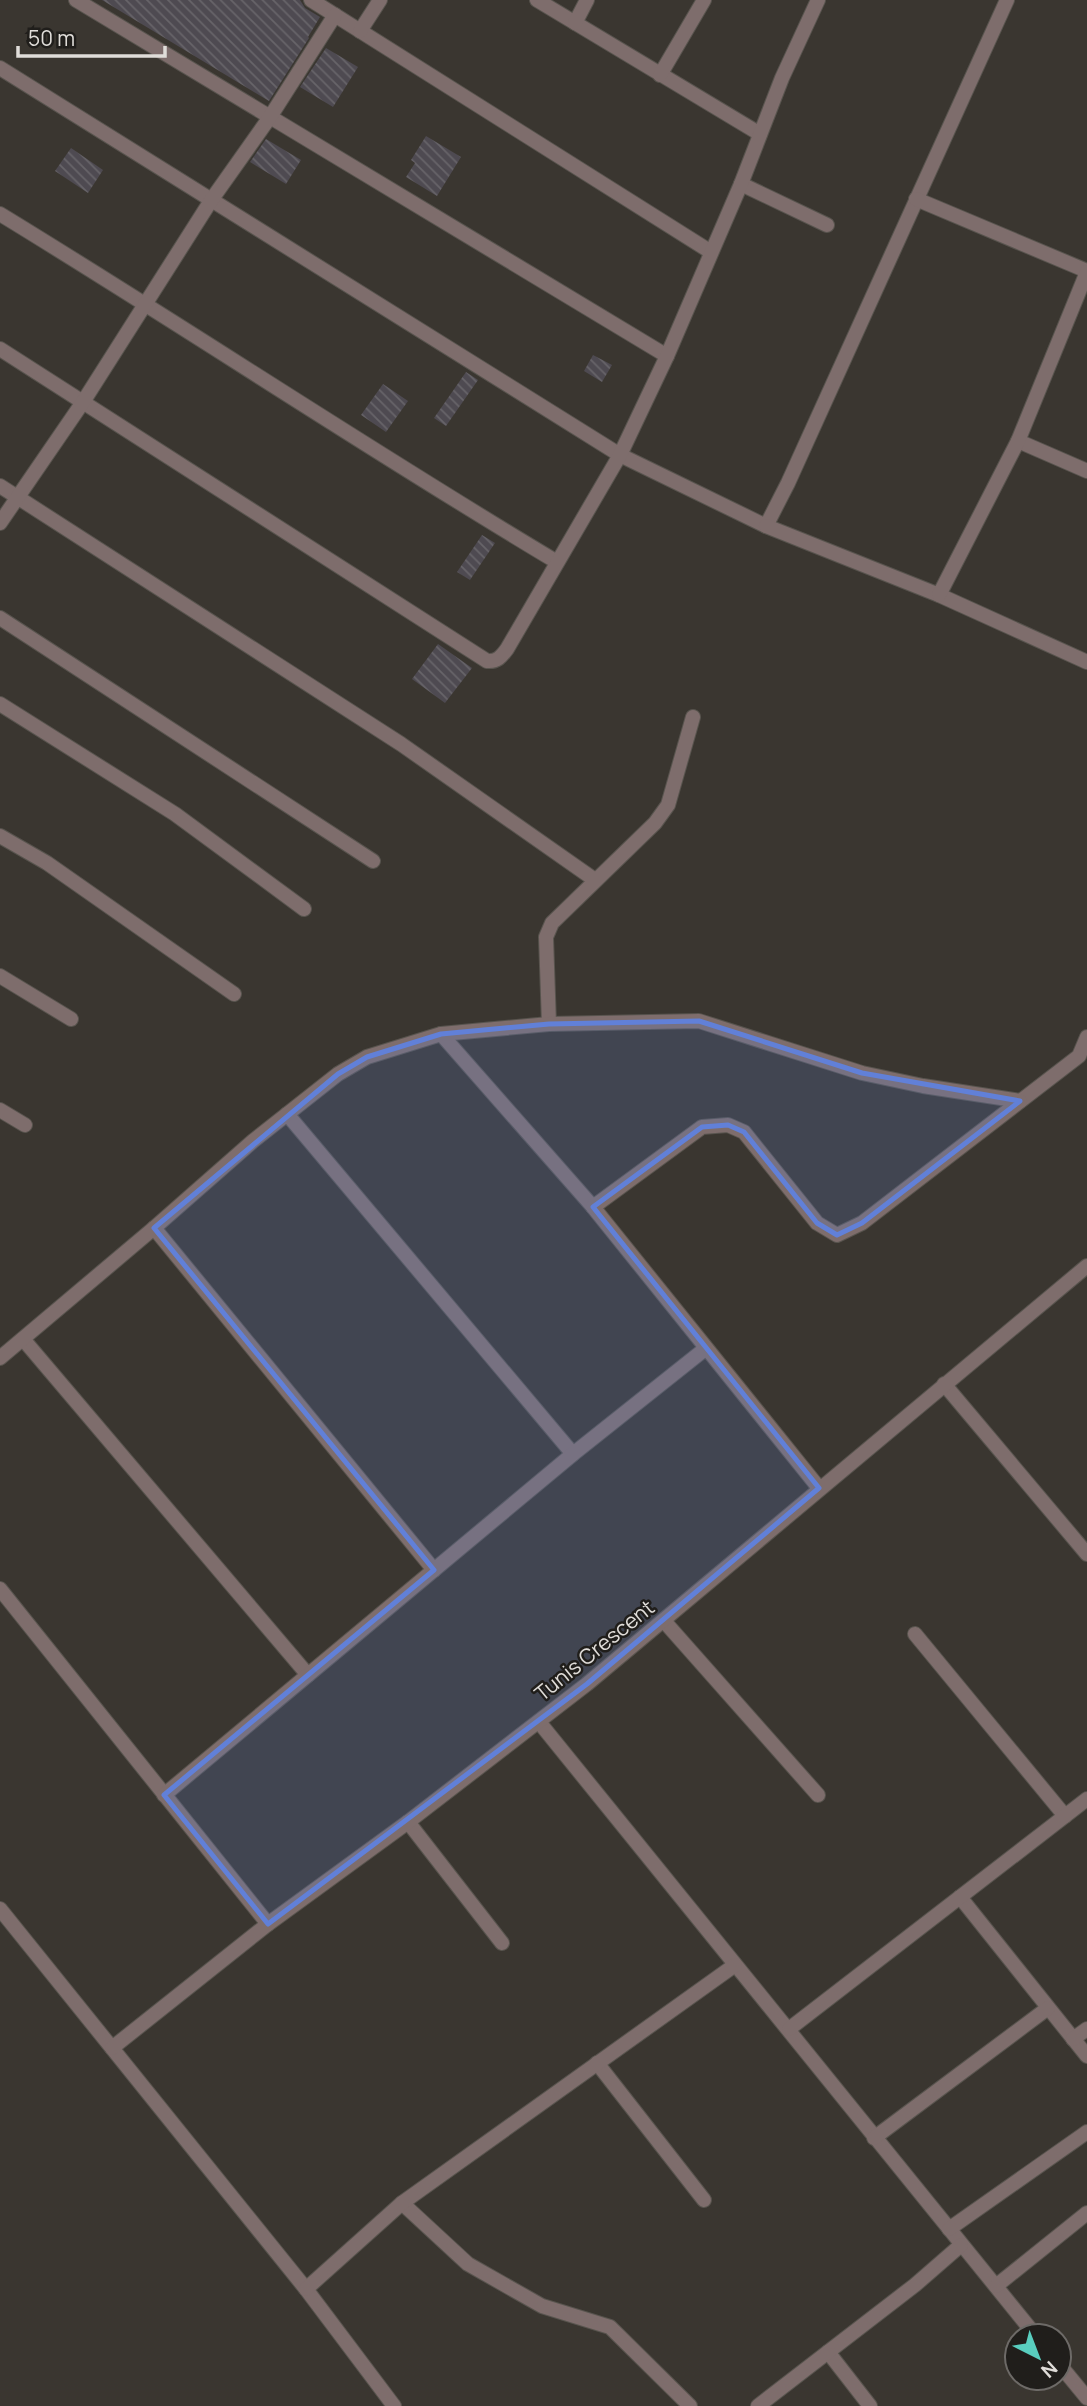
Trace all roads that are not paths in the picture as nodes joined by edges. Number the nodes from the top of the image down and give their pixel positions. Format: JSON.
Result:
{"nodes":[{"id":1,"x":76,"y":0,"type":"edge"},
{"id":2,"x":311,"y":0,"type":"edge"},
{"id":3,"x":380,"y":0,"type":"edge"},
{"id":4,"x":537,"y":0,"type":"edge"},
{"id":5,"x":587,"y":0,"type":"edge"},
{"id":6,"x":704,"y":0,"type":"edge"},
{"id":7,"x":818,"y":0,"type":"edge"},
{"id":8,"x":1007,"y":0,"type":"edge"},
{"id":9,"x":335,"y":15,"type":"junction"},
{"id":10,"x":575,"y":23,"type":"junction"},
{"id":11,"x":360,"y":31,"type":"junction"},
{"id":12,"x":0,"y":68,"type":"edge"},
{"id":13,"x":660,"y":75,"type":"junction"},
{"id":14,"x":270,"y":117,"type":"junction"},
{"id":15,"x":760,"y":134,"type":"junction"},
{"id":16,"x":741,"y":184,"type":"junction"},
{"id":17,"x":212,"y":199,"type":"junction"},
{"id":18,"x":916,"y":199,"type":"junction"},
{"id":19,"x":0,"y":214,"type":"edge"},
{"id":20,"x":827,"y":225,"type":"dead end"},
{"id":21,"x":711,"y":252,"type":"junction"},
{"id":22,"x":1087,"y":272,"type":"edge"},
{"id":23,"x":146,"y":303,"type":"junction"},
{"id":24,"x":0,"y":349,"type":"edge"},
{"id":25,"x":667,"y":356,"type":"junction"},
{"id":26,"x":83,"y":402,"type":"junction"},
{"id":27,"x":1018,"y":441,"type":"junction"},
{"id":28,"x":620,"y":454,"type":"junction"},
{"id":29,"x":1087,"y":471,"type":"edge"},
{"id":30,"x":0,"y":486,"type":"edge"},
{"id":31,"x":18,"y":497,"type":"junction"},
{"id":32,"x":0,"y":523,"type":"edge"},
{"id":33,"x":766,"y":526,"type":"junction"},
{"id":34,"x":558,"y":562,"type":"junction"},
{"id":35,"x":939,"y":595,"type":"junction"},
{"id":36,"x":0,"y":618,"type":"edge"},
{"id":37,"x":1087,"y":662,"type":"edge"},
{"id":38,"x":0,"y":704,"type":"edge"},
{"id":39,"x":692,"y":717,"type":"dead end"},
{"id":40,"x":0,"y":836,"type":"edge"},
{"id":41,"x":373,"y":861,"type":"dead end"},
{"id":42,"x":595,"y":880,"type":"junction"},
{"id":43,"x":304,"y":909,"type":"dead end"},
{"id":44,"x":0,"y":976,"type":"edge"},
{"id":45,"x":234,"y":994,"type":"dead end"},
{"id":46,"x":71,"y":1019,"type":"dead end"},
{"id":47,"x":549,"y":1024,"type":"junction"},
{"id":48,"x":441,"y":1034,"type":"junction"},
{"id":49,"x":1087,"y":1037,"type":"edge"},
{"id":50,"x":1083,"y":1060,"type":"edge"},
{"id":51,"x":1020,"y":1101,"type":"junction"},
{"id":52,"x":0,"y":1110,"type":"edge"},
{"id":53,"x":287,"y":1114,"type":"junction"},
{"id":54,"x":25,"y":1125,"type":"dead end"},
{"id":55,"x":593,"y":1207,"type":"junction"},
{"id":56,"x":155,"y":1228,"type":"junction"},
{"id":57,"x":1084,"y":1273,"type":"edge"},
{"id":58,"x":23,"y":1339,"type":"junction"},
{"id":59,"x":705,"y":1349,"type":"junction"},
{"id":60,"x":0,"y":1358,"type":"edge"},
{"id":61,"x":944,"y":1384,"type":"junction"},
{"id":62,"x":573,"y":1454,"type":"junction"},
{"id":63,"x":819,"y":1488,"type":"junction"},
{"id":64,"x":1087,"y":1554,"type":"edge"},
{"id":65,"x":434,"y":1570,"type":"junction"},
{"id":66,"x":0,"y":1589,"type":"edge"},
{"id":67,"x":664,"y":1622,"type":"junction"},
{"id":68,"x":915,"y":1634,"type":"dead end"},
{"id":69,"x":308,"y":1675,"type":"junction"},
{"id":70,"x":539,"y":1722,"type":"junction"},
{"id":71,"x":164,"y":1795,"type":"junction"},
{"id":72,"x":818,"y":1795,"type":"dead end"},
{"id":73,"x":1087,"y":1799,"type":"edge"},
{"id":74,"x":1065,"y":1816,"type":"junction"},
{"id":75,"x":408,"y":1822,"type":"junction"},
{"id":76,"x":960,"y":1897,"type":"junction"},
{"id":77,"x":0,"y":1909,"type":"edge"},
{"id":78,"x":268,"y":1924,"type":"junction"},
{"id":79,"x":502,"y":1943,"type":"dead end"},
{"id":80,"x":735,"y":1965,"type":"junction"},
{"id":81,"x":1048,"y":2007,"type":"junction"},
{"id":82,"x":789,"y":2029,"type":"junction"},
{"id":83,"x":1087,"y":2029,"type":"edge"},
{"id":84,"x":1073,"y":2039,"type":"junction"},
{"id":85,"x":113,"y":2048,"type":"junction"},
{"id":86,"x":1087,"y":2056,"type":"edge"},
{"id":87,"x":597,"y":2063,"type":"junction"},
{"id":88,"x":1087,"y":2132,"type":"edge"},
{"id":89,"x":874,"y":2138,"type":"junction"},
{"id":90,"x":704,"y":2200,"type":"dead end"},
{"id":91,"x":402,"y":2203,"type":"junction"},
{"id":92,"x":1087,"y":2213,"type":"edge"},
{"id":93,"x":949,"y":2229,"type":"junction"},
{"id":94,"x":961,"y":2245,"type":"junction"},
{"id":95,"x":996,"y":2286,"type":"junction"},
{"id":96,"x":306,"y":2289,"type":"junction"},
{"id":97,"x":1025,"y":2322,"type":"edge"},
{"id":98,"x":828,"y":2352,"type":"junction"},
{"id":99,"x":1073,"y":2381,"type":"edge"},
{"id":100,"x":1087,"y":2398,"type":"edge"},
{"id":101,"x":394,"y":2406,"type":"edge"},
{"id":102,"x":690,"y":2406,"type":"edge"},
{"id":103,"x":758,"y":2406,"type":"edge"},
{"id":104,"x":870,"y":2406,"type":"edge"}],
"edges":[{"from":1,"to":14,"type":"street"},
{"from":2,"to":9,"type":"street"},
{"from":3,"to":11,"type":"street"},
{"from":4,"to":10,"type":"street"},
{"from":5,"to":10,"type":"street"},
{"from":6,"to":13,"type":"street"},
{"from":7,"to":15,"type":"street"},
{"from":8,"to":18,"type":"street"},
{"from":9,"to":11,"type":"street"},
{"from":9,"to":14,"type":"street"},
{"from":10,"to":13,"type":"street"},
{"from":11,"to":21,"type":"street"},
{"from":12,"to":17,"type":"street"},
{"from":13,"to":15,"type":"street"},
{"from":14,"to":17,"type":"street"},
{"from":14,"to":25,"type":"street"},
{"from":15,"to":16,"type":"street"},
{"from":16,"to":20,"type":"street"},
{"from":16,"to":21,"type":"street"},
{"from":17,"to":23,"type":"street"},
{"from":17,"to":28,"type":"street"},
{"from":18,"to":22,"type":"street"},
{"from":18,"to":33,"type":"street"},
{"from":19,"to":23,"type":"street"},
{"from":21,"to":25,"type":"street"},
{"from":22,"to":27,"type":"street"},
{"from":23,"to":26,"type":"street"},
{"from":23,"to":34,"type":"street"},
{"from":24,"to":26,"type":"street"},
{"from":25,"to":28,"type":"street"},
{"from":26,"to":31,"type":"street"},
{"from":26,"to":34,"type":"street"},
{"from":27,"to":29,"type":"street"},
{"from":27,"to":35,"type":"street"},
{"from":28,"to":33,"type":"street"},
{"from":28,"to":34,"type":"street"},
{"from":30,"to":31,"type":"street"},
{"from":31,"to":32,"type":"street"},
{"from":31,"to":42,"type":"street"},
{"from":33,"to":35,"type":"street"},
{"from":35,"to":37,"type":"street"},
{"from":36,"to":41,"type":"street"},
{"from":38,"to":43,"type":"street"},
{"from":39,"to":42,"type":"street"},
{"from":40,"to":45,"type":"street"},
{"from":42,"to":47,"type":"street"},
{"from":44,"to":46,"type":"street"},
{"from":47,"to":48,"type":"street"},
{"from":47,"to":51,"type":"street"},
{"from":48,"to":53,"type":"street"},
{"from":48,"to":55,"type":"street"},
{"from":49,"to":50,"type":"street"},
{"from":50,"to":51,"type":"street"},
{"from":51,"to":55,"type":"street"},
{"from":52,"to":54,"type":"street"},
{"from":53,"to":56,"type":"street"},
{"from":53,"to":62,"type":"street"},
{"from":55,"to":59,"type":"street"},
{"from":56,"to":58,"type":"street"},
{"from":56,"to":65,"type":"street"},
{"from":57,"to":61,"type":"street","name":"Tunis Crescent"},
{"from":58,"to":60,"type":"street"},
{"from":58,"to":69,"type":"street"},
{"from":59,"to":62,"type":"street"},
{"from":59,"to":63,"type":"street"},
{"from":61,"to":63,"type":"street","name":"Tunis Crescent"},
{"from":61,"to":64,"type":"street"},
{"from":62,"to":65,"type":"street"},
{"from":63,"to":67,"type":"street","name":"Tunis Crescent"},
{"from":65,"to":69,"type":"street"},
{"from":66,"to":71,"type":"street"},
{"from":67,"to":70,"type":"street","name":"Tunis Crescent"},
{"from":67,"to":72,"type":"street"},
{"from":68,"to":74,"type":"street"},
{"from":69,"to":71,"type":"street"},
{"from":70,"to":75,"type":"street","name":"Tunis Crescent"},
{"from":70,"to":80,"type":"street"},
{"from":71,"to":78,"type":"street"},
{"from":73,"to":74,"type":"street"},
{"from":74,"to":76,"type":"street"},
{"from":75,"to":78,"type":"street","name":"Tunis Crescent"},
{"from":75,"to":79,"type":"street"},
{"from":76,"to":81,"type":"street"},
{"from":76,"to":82,"type":"street"},
{"from":77,"to":85,"type":"street"},
{"from":78,"to":85,"type":"street","name":"Tunis Crescent"},
{"from":80,"to":82,"type":"street"},
{"from":80,"to":87,"type":"street"},
{"from":81,"to":84,"type":"street"},
{"from":81,"to":89,"type":"street"},
{"from":82,"to":89,"type":"street"},
{"from":83,"to":84,"type":"street"},
{"from":84,"to":86,"type":"street"},
{"from":85,"to":96,"type":"street"},
{"from":87,"to":90,"type":"street"},
{"from":87,"to":91,"type":"street"},
{"from":88,"to":93,"type":"street"},
{"from":89,"to":93,"type":"street"},
{"from":91,"to":96,"type":"street"},
{"from":91,"to":102,"type":"street"},
{"from":92,"to":95,"type":"street"},
{"from":93,"to":94,"type":"street"},
{"from":94,"to":95,"type":"street"},
{"from":94,"to":98,"type":"street"},
{"from":95,"to":97,"type":"street"},
{"from":96,"to":101,"type":"street"},
{"from":98,"to":103,"type":"street"},
{"from":98,"to":104,"type":"street"},
{"from":99,"to":100,"type":"street"}]}
